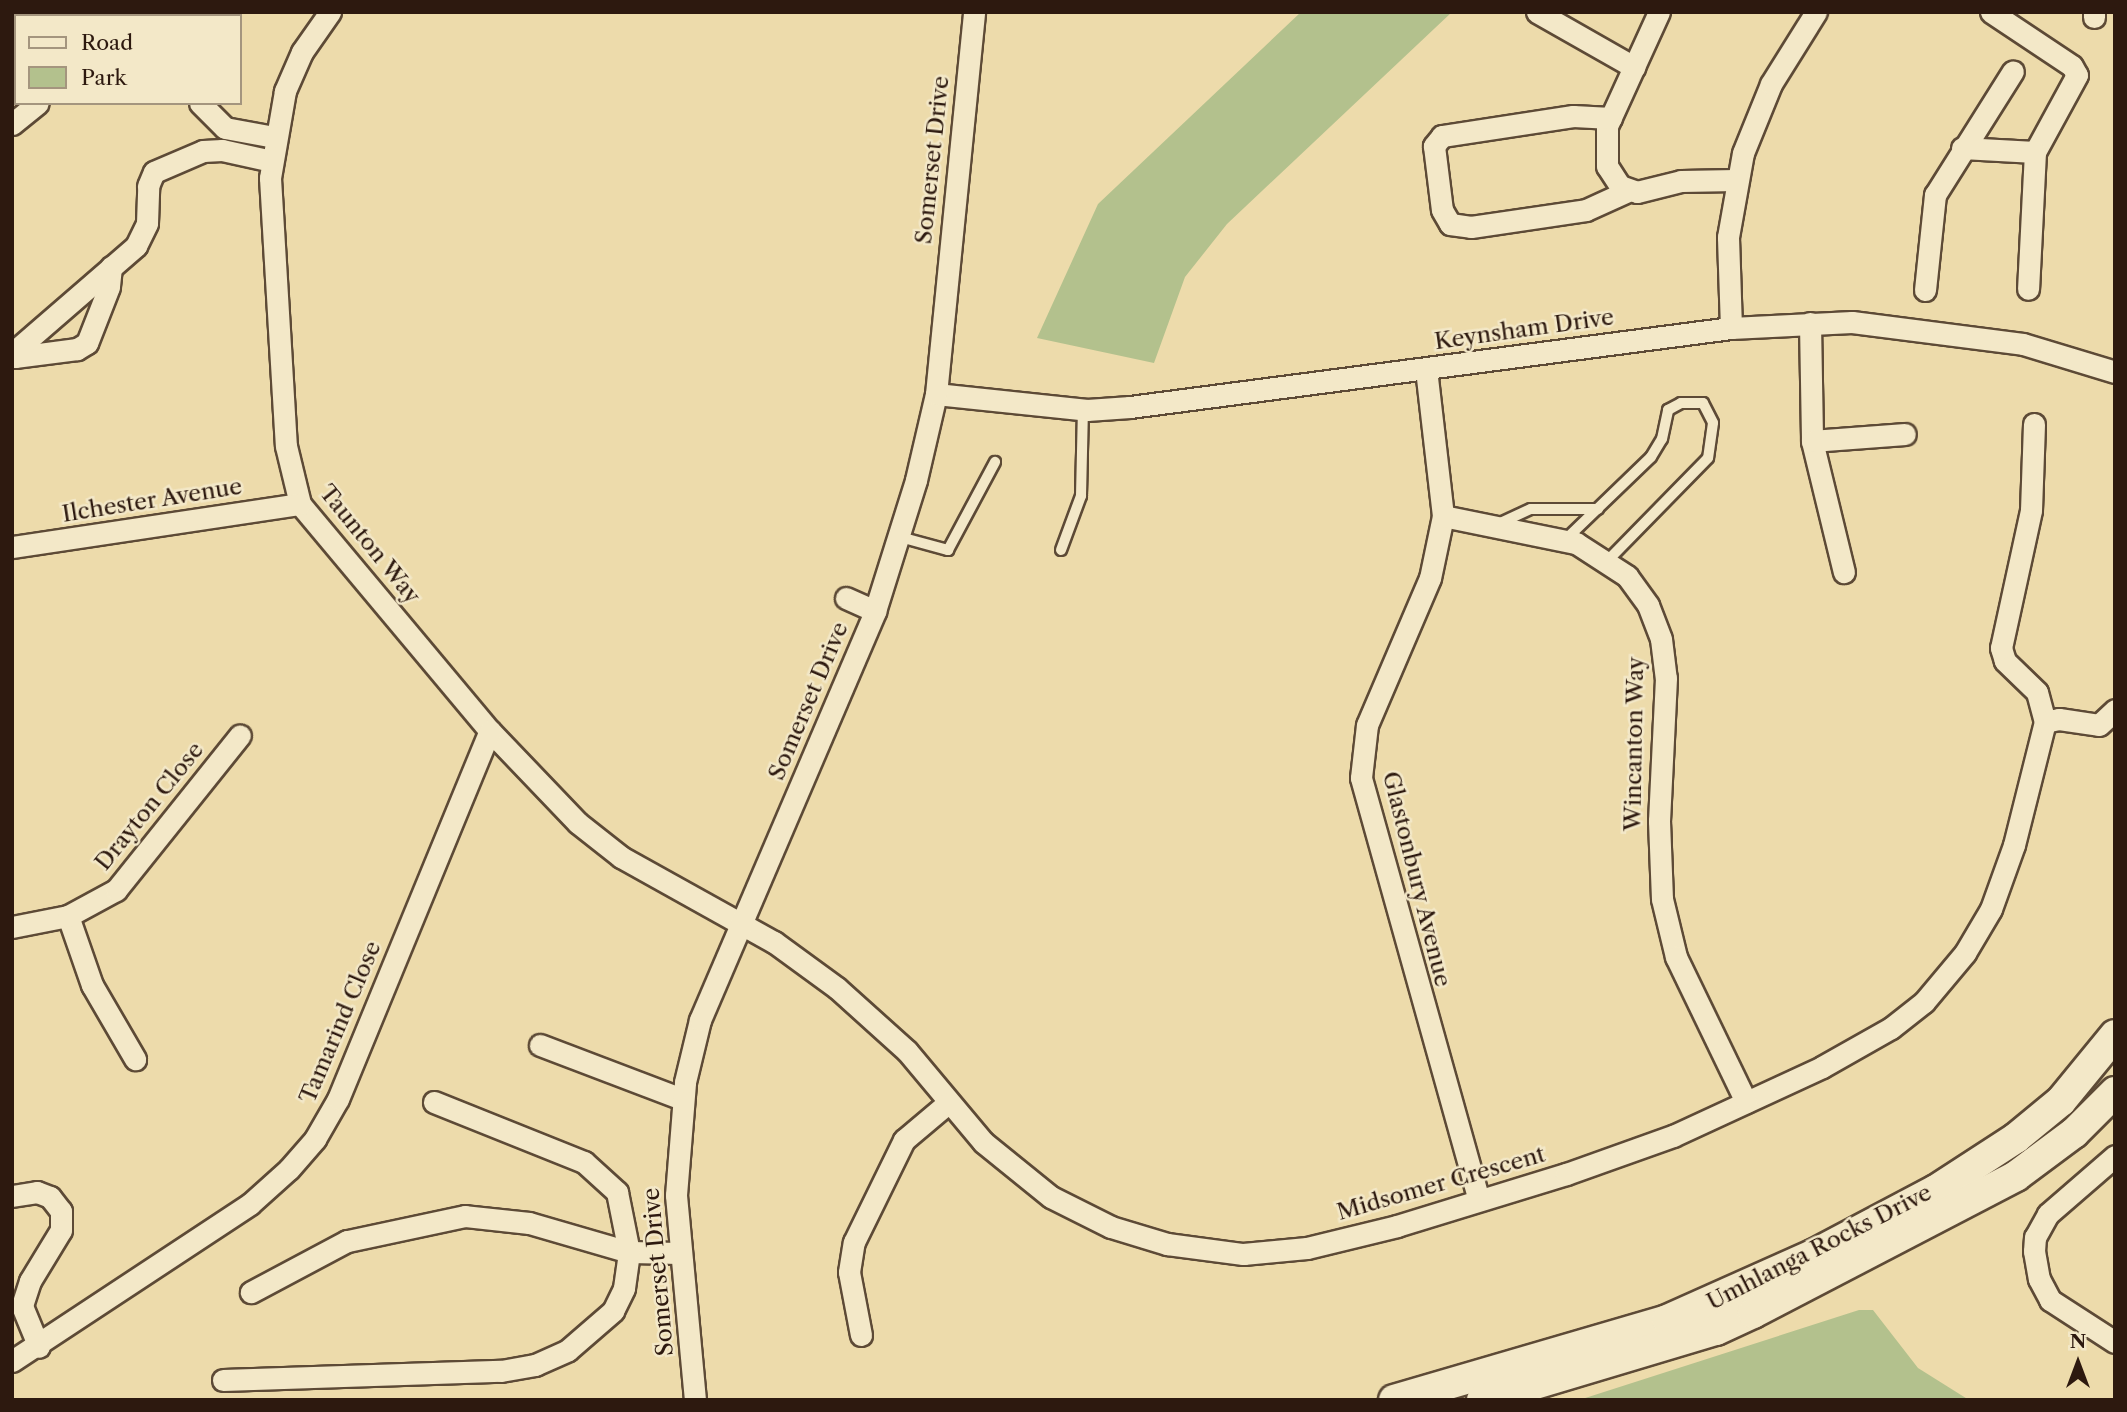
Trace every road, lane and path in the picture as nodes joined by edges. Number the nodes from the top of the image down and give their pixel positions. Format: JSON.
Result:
{"nodes":[{"id":1,"x":330,"y":12,"type":"edge"},
{"id":2,"x":974,"y":12,"type":"edge"},
{"id":3,"x":1537,"y":12,"type":"edge"},
{"id":4,"x":1659,"y":12,"type":"edge"},
{"id":5,"x":1816,"y":12,"type":"edge"},
{"id":6,"x":1992,"y":12,"type":"edge"},
{"id":7,"x":1634,"y":67,"type":"junction"},
{"id":8,"x":2013,"y":71,"type":"dead end"},
{"id":9,"x":36,"y":105,"type":"edge"},
{"id":10,"x":202,"y":105,"type":"edge"},
{"id":11,"x":1611,"y":118,"type":"junction"},
{"id":12,"x":12,"y":124,"type":"edge"},
{"id":13,"x":274,"y":137,"type":"junction"},
{"id":14,"x":1962,"y":148,"type":"junction"},
{"id":15,"x":2035,"y":152,"type":"junction"},
{"id":16,"x":272,"y":161,"type":"junction"},
{"id":17,"x":1736,"y":180,"type":"junction"},
{"id":18,"x":1630,"y":190,"type":"junction"},
{"id":19,"x":111,"y":267,"type":"junction"},
{"id":20,"x":2028,"y":289,"type":"dead end"},
{"id":21,"x":1925,"y":290,"type":"dead end"},
{"id":22,"x":1810,"y":323,"type":"junction"},
{"id":23,"x":1731,"y":328,"type":"junction"},
{"id":24,"x":1426,"y":369,"type":"junction"},
{"id":25,"x":2115,"y":372,"type":"edge"},
{"id":26,"x":936,"y":394,"type":"junction"},
{"id":27,"x":1083,"y":409,"type":"junction"},
{"id":28,"x":2034,"y":424,"type":"dead end"},
{"id":29,"x":1905,"y":434,"type":"dead end"},
{"id":30,"x":1812,"y":441,"type":"junction"},
{"id":31,"x":995,"y":462,"type":"dead end"},
{"id":32,"x":300,"y":504,"type":"junction"},
{"id":33,"x":1598,"y":509,"type":"junction"},
{"id":34,"x":1443,"y":516,"type":"junction"},
{"id":35,"x":1496,"y":525,"type":"junction"},
{"id":36,"x":900,"y":537,"type":"junction"},
{"id":37,"x":1566,"y":539,"type":"junction"},
{"id":38,"x":12,"y":547,"type":"edge"},
{"id":39,"x":1061,"y":551,"type":"dead end"},
{"id":40,"x":1608,"y":560,"type":"junction"},
{"id":41,"x":1844,"y":572,"type":"dead end"},
{"id":42,"x":846,"y":598,"type":"dead end"},
{"id":43,"x":875,"y":611,"type":"junction"},
{"id":44,"x":2115,"y":710,"type":"edge"},
{"id":45,"x":2045,"y":722,"type":"junction"},
{"id":46,"x":491,"y":731,"type":"junction"},
{"id":47,"x":240,"y":735,"type":"dead end"},
{"id":48,"x":68,"y":916,"type":"junction"},
{"id":49,"x":741,"y":923,"type":"junction"},
{"id":50,"x":12,"y":927,"type":"edge"},
{"id":51,"x":2115,"y":1035,"type":"edge"},
{"id":52,"x":540,"y":1045,"type":"dead end"},
{"id":53,"x":135,"y":1059,"type":"dead end"},
{"id":54,"x":2115,"y":1092,"type":"edge"},
{"id":55,"x":682,"y":1099,"type":"junction"},
{"id":56,"x":434,"y":1102,"type":"dead end"},
{"id":57,"x":1746,"y":1102,"type":"junction"},
{"id":58,"x":948,"y":1103,"type":"junction"},
{"id":59,"x":2115,"y":1156,"type":"edge"},
{"id":60,"x":12,"y":1196,"type":"edge"},
{"id":61,"x":1479,"y":1200,"type":"junction"},
{"id":62,"x":680,"y":1253,"type":"junction"},
{"id":63,"x":638,"y":1254,"type":"junction"},
{"id":64,"x":251,"y":1292,"type":"dead end"},
{"id":65,"x":860,"y":1335,"type":"dead end"},
{"id":66,"x":2115,"y":1342,"type":"edge"},
{"id":67,"x":38,"y":1347,"type":"junction"},
{"id":68,"x":12,"y":1361,"type":"edge"},
{"id":69,"x":223,"y":1380,"type":"dead end"},
{"id":70,"x":695,"y":1400,"type":"edge"},
{"id":71,"x":1394,"y":1400,"type":"edge"},
{"id":72,"x":1482,"y":1400,"type":"edge"}],
"edges":[{"from":1,"to":13,"type":"street","name":"Taunton Way"},
{"from":2,"to":26,"type":"street","name":"Somerset Drive"},
{"from":3,"to":7,"type":"street"},
{"from":4,"to":7,"type":"street"},
{"from":5,"to":17,"type":"street"},
{"from":6,"to":15,"type":"street"},
{"from":7,"to":11,"type":"street"},
{"from":8,"to":14,"type":"street"},
{"from":9,"to":12,"type":"street"},
{"from":10,"to":13,"type":"street"},
{"from":11,"to":18,"type":"street"},
{"from":11,"to":18,"type":"street"},
{"from":13,"to":16,"type":"street","name":"Taunton Way"},
{"from":14,"to":15,"type":"street"},
{"from":14,"to":21,"type":"street"},
{"from":15,"to":20,"type":"street"},
{"from":16,"to":19,"type":"street"},
{"from":16,"to":32,"type":"street","name":"Taunton Way"},
{"from":17,"to":18,"type":"street"},
{"from":17,"to":23,"type":"street"},
{"from":19,"to":19,"type":"street"},
{"from":22,"to":23,"type":"street","name":"Keynsham Drive"},
{"from":22,"to":25,"type":"street","name":"Keynsham Drive"},
{"from":22,"to":30,"type":"street"},
{"from":23,"to":24,"type":"street","name":"Keynsham Drive"},
{"from":24,"to":27,"type":"street","name":"Keynsham Drive"},
{"from":24,"to":34,"type":"street","name":"Glastonbury Avenue"},
{"from":26,"to":27,"type":"street","name":"Keynsham Drive"},
{"from":26,"to":36,"type":"street","name":"Somerset Drive"},
{"from":27,"to":39,"type":"lane"},
{"from":28,"to":45,"type":"street"},
{"from":29,"to":30,"type":"street"},
{"from":30,"to":41,"type":"street"},
{"from":31,"to":36,"type":"lane"},
{"from":32,"to":38,"type":"street","name":"Ilchester Avenue"},
{"from":32,"to":46,"type":"street","name":"Taunton Way"},
{"from":33,"to":35,"type":"lane"},
{"from":33,"to":37,"type":"lane"},
{"from":33,"to":40,"type":"lane"},
{"from":34,"to":35,"type":"street","name":"Wincanton Way"},
{"from":34,"to":61,"type":"street","name":"Glastonbury Avenue"},
{"from":35,"to":37,"type":"street","name":"Wincanton Way"},
{"from":36,"to":43,"type":"street","name":"Somerset Drive"},
{"from":37,"to":40,"type":"street","name":"Wincanton Way"},
{"from":40,"to":57,"type":"street","name":"Wincanton Way"},
{"from":42,"to":43,"type":"street"},
{"from":43,"to":49,"type":"street","name":"Somerset Drive"},
{"from":44,"to":45,"type":"street"},
{"from":45,"to":57,"type":"street","name":"Midsomer Crescent"},
{"from":46,"to":49,"type":"street","name":"Taunton Way"},
{"from":46,"to":67,"type":"street","name":"Tamarind Close"},
{"from":47,"to":48,"type":"street","name":"Drayton Close"},
{"from":48,"to":50,"type":"street","name":"Drayton Close"},
{"from":48,"to":53,"type":"street"},
{"from":49,"to":55,"type":"street","name":"Somerset Drive"},
{"from":49,"to":58,"type":"street","name":"Midsomer Crescent"},
{"from":51,"to":71,"type":"main road","name":"Umhlanga Rocks Drive"},
{"from":52,"to":55,"type":"street"},
{"from":54,"to":72,"type":"main road","name":"Umhlanga Rocks Drive"},
{"from":55,"to":62,"type":"street","name":"Somerset Drive"},
{"from":56,"to":63,"type":"street"},
{"from":57,"to":61,"type":"street","name":"Midsomer Crescent"},
{"from":58,"to":61,"type":"street","name":"Midsomer Crescent"},
{"from":58,"to":65,"type":"street"},
{"from":59,"to":66,"type":"street"},
{"from":60,"to":67,"type":"street"},
{"from":62,"to":63,"type":"street"},
{"from":62,"to":70,"type":"street","name":"Somerset Drive"},
{"from":63,"to":64,"type":"street"},
{"from":63,"to":69,"type":"street"},
{"from":67,"to":68,"type":"street","name":"Tamarind Close"}]}
